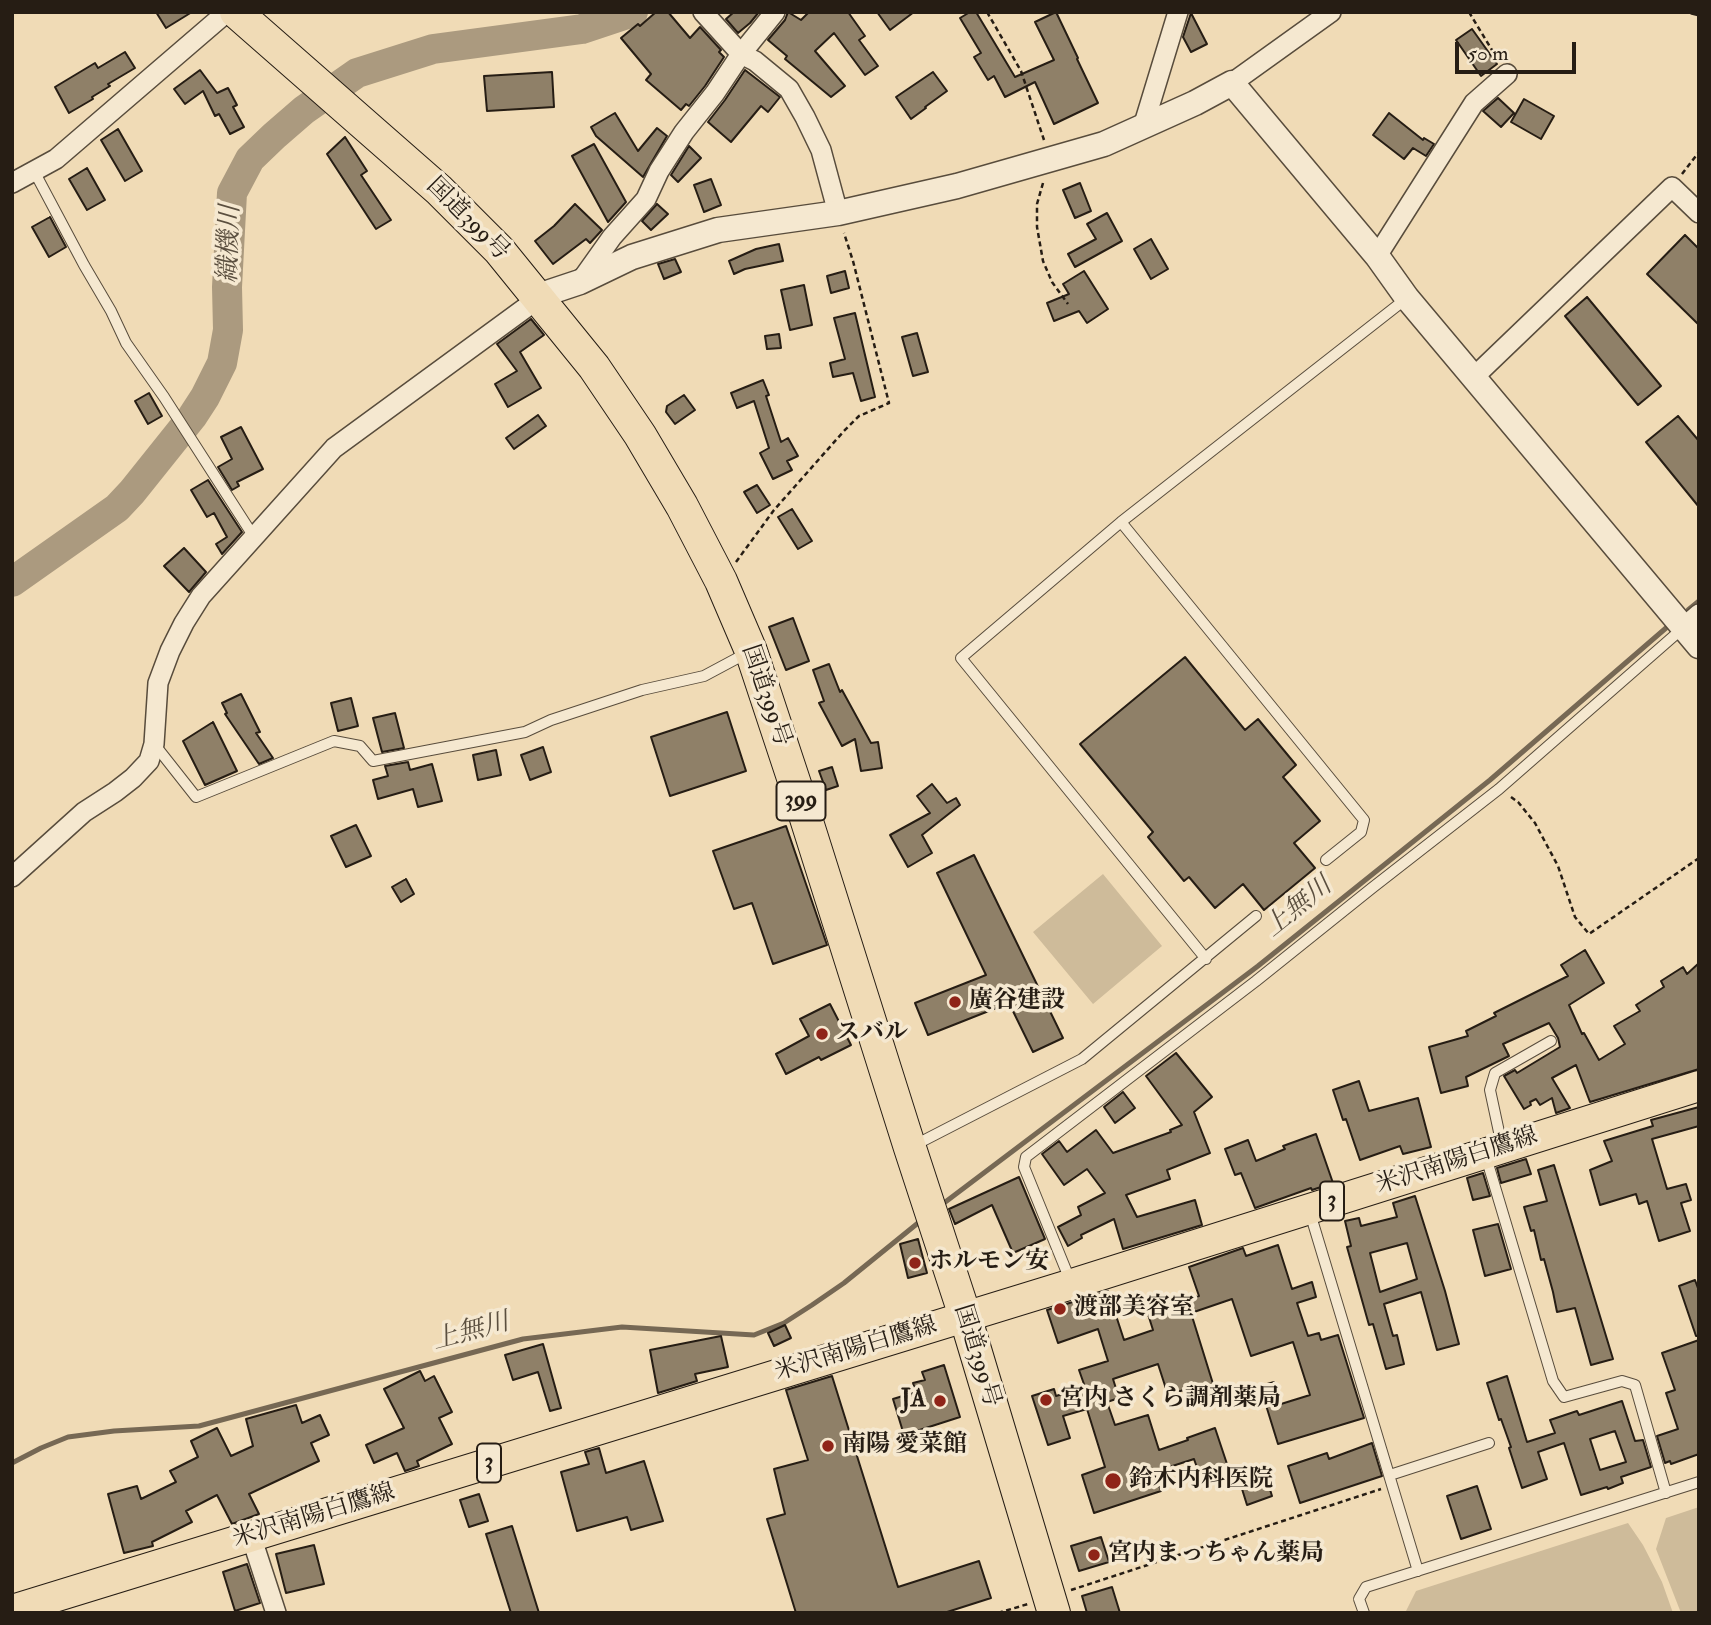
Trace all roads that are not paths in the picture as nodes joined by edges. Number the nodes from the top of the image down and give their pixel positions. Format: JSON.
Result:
{"nodes":[{"id":1,"x":228,"y":12,"type":"edge"},
{"id":2,"x":236,"y":12,"type":"edge"},
{"id":3,"x":703,"y":12,"type":"edge"},
{"id":4,"x":775,"y":12,"type":"edge"},
{"id":5,"x":1178,"y":12,"type":"edge"},
{"id":6,"x":1331,"y":12,"type":"edge"},
{"id":7,"x":741,"y":54,"type":"junction"},
{"id":8,"x":1507,"y":74,"type":"road end"},
{"id":9,"x":1232,"y":83,"type":"junction"},
{"id":10,"x":1143,"y":127,"type":"junction"},
{"id":11,"x":34,"y":171,"type":"junction"},
{"id":12,"x":12,"y":183,"type":"edge"},
{"id":13,"x":838,"y":213,"type":"junction"},
{"id":14,"x":1699,"y":213,"type":"edge"},
{"id":15,"x":1377,"y":256,"type":"junction"},
{"id":16,"x":580,"y":282,"type":"junction"},
{"id":17,"x":538,"y":296,"type":"junction"},
{"id":18,"x":1408,"y":298,"type":"junction"},
{"id":19,"x":1474,"y":377,"type":"junction"},
{"id":20,"x":1121,"y":522,"type":"junction"},
{"id":21,"x":254,"y":537,"type":"junction"},
{"id":22,"x":1694,"y":629,"type":"edge"},
{"id":23,"x":751,"y":651,"type":"junction"},
{"id":24,"x":154,"y":744,"type":"junction"},
{"id":25,"x":1326,"y":860,"type":"dead end"},
{"id":26,"x":12,"y":877,"type":"edge"},
{"id":27,"x":1256,"y":916,"type":"dead end"},
{"id":28,"x":1206,"y":959,"type":"junction"},
{"id":29,"x":1550,"y":1041,"type":"dead end"},
{"id":30,"x":1699,"y":1086,"type":"edge"},
{"id":31,"x":910,"y":1148,"type":"junction"},
{"id":32,"x":1494,"y":1150,"type":"junction"},
{"id":33,"x":1309,"y":1209,"type":"junction"},
{"id":34,"x":1072,"y":1284,"type":"junction"},
{"id":35,"x":965,"y":1317,"type":"junction"},
{"id":36,"x":1489,"y":1443,"type":"dead end"},
{"id":37,"x":1391,"y":1480,"type":"junction"},
{"id":38,"x":1699,"y":1482,"type":"edge"},
{"id":39,"x":1666,"y":1493,"type":"junction"},
{"id":40,"x":251,"y":1536,"type":"junction"},
{"id":41,"x":1418,"y":1571,"type":"junction"},
{"id":42,"x":1052,"y":1605,"type":"edge"},
{"id":43,"x":12,"y":1610,"type":"edge"},
{"id":44,"x":275,"y":1613,"type":"edge"},
{"id":45,"x":1364,"y":1613,"type":"edge"}],
"edges":[{"from":1,"to":11,"type":"street"},
{"from":2,"to":17,"type":"highway","name":"国道399号","number":"399"},
{"from":3,"to":7,"type":"street"},
{"from":4,"to":7,"type":"street"},
{"from":5,"to":10,"type":"street"},
{"from":6,"to":9,"type":"street"},
{"from":7,"to":13,"type":"street"},
{"from":7,"to":16,"type":"street"},
{"from":8,"to":15,"type":"street"},
{"from":9,"to":10,"type":"street"},
{"from":9,"to":15,"type":"street"},
{"from":10,"to":13,"type":"street"},
{"from":11,"to":12,"type":"street"},
{"from":11,"to":21,"type":"lane"},
{"from":13,"to":16,"type":"street"},
{"from":14,"to":19,"type":"street"},
{"from":15,"to":18,"type":"street"},
{"from":16,"to":17,"type":"street"},
{"from":17,"to":21,"type":"street"},
{"from":17,"to":23,"type":"highway","name":"国道399号","number":"399"},
{"from":18,"to":19,"type":"street"},
{"from":18,"to":20,"type":"lane"},
{"from":19,"to":22,"type":"street"},
{"from":20,"to":25,"type":"lane"},
{"from":20,"to":28,"type":"lane"},
{"from":21,"to":24,"type":"street"},
{"from":22,"to":34,"type":"lane"},
{"from":23,"to":24,"type":"lane"},
{"from":23,"to":31,"type":"highway","name":"国道399号","number":"399"},
{"from":24,"to":26,"type":"street"},
{"from":27,"to":28,"type":"lane"},
{"from":28,"to":31,"type":"lane"},
{"from":29,"to":32,"type":"lane"},
{"from":30,"to":32,"type":"main road","name":"米沢南陽白鷹線","number":"3"},
{"from":31,"to":35,"type":"highway","name":"国道399号","number":"399"},
{"from":32,"to":33,"type":"main road","name":"米沢南陽白鷹線","number":"3"},
{"from":32,"to":39,"type":"lane"},
{"from":33,"to":34,"type":"main road","name":"米沢南陽白鷹線","number":"3"},
{"from":33,"to":37,"type":"lane"},
{"from":34,"to":35,"type":"main road","name":"米沢南陽白鷹線","number":"3"},
{"from":35,"to":40,"type":"main road","name":"米沢南陽白鷹線","number":"3"},
{"from":35,"to":42,"type":"highway","name":"国道399号","number":"399"},
{"from":36,"to":37,"type":"lane"},
{"from":37,"to":41,"type":"lane"},
{"from":38,"to":39,"type":"lane"},
{"from":39,"to":41,"type":"lane"},
{"from":40,"to":43,"type":"main road","name":"米沢南陽白鷹線","number":"3"},
{"from":40,"to":44,"type":"street"},
{"from":41,"to":45,"type":"lane"}]}
